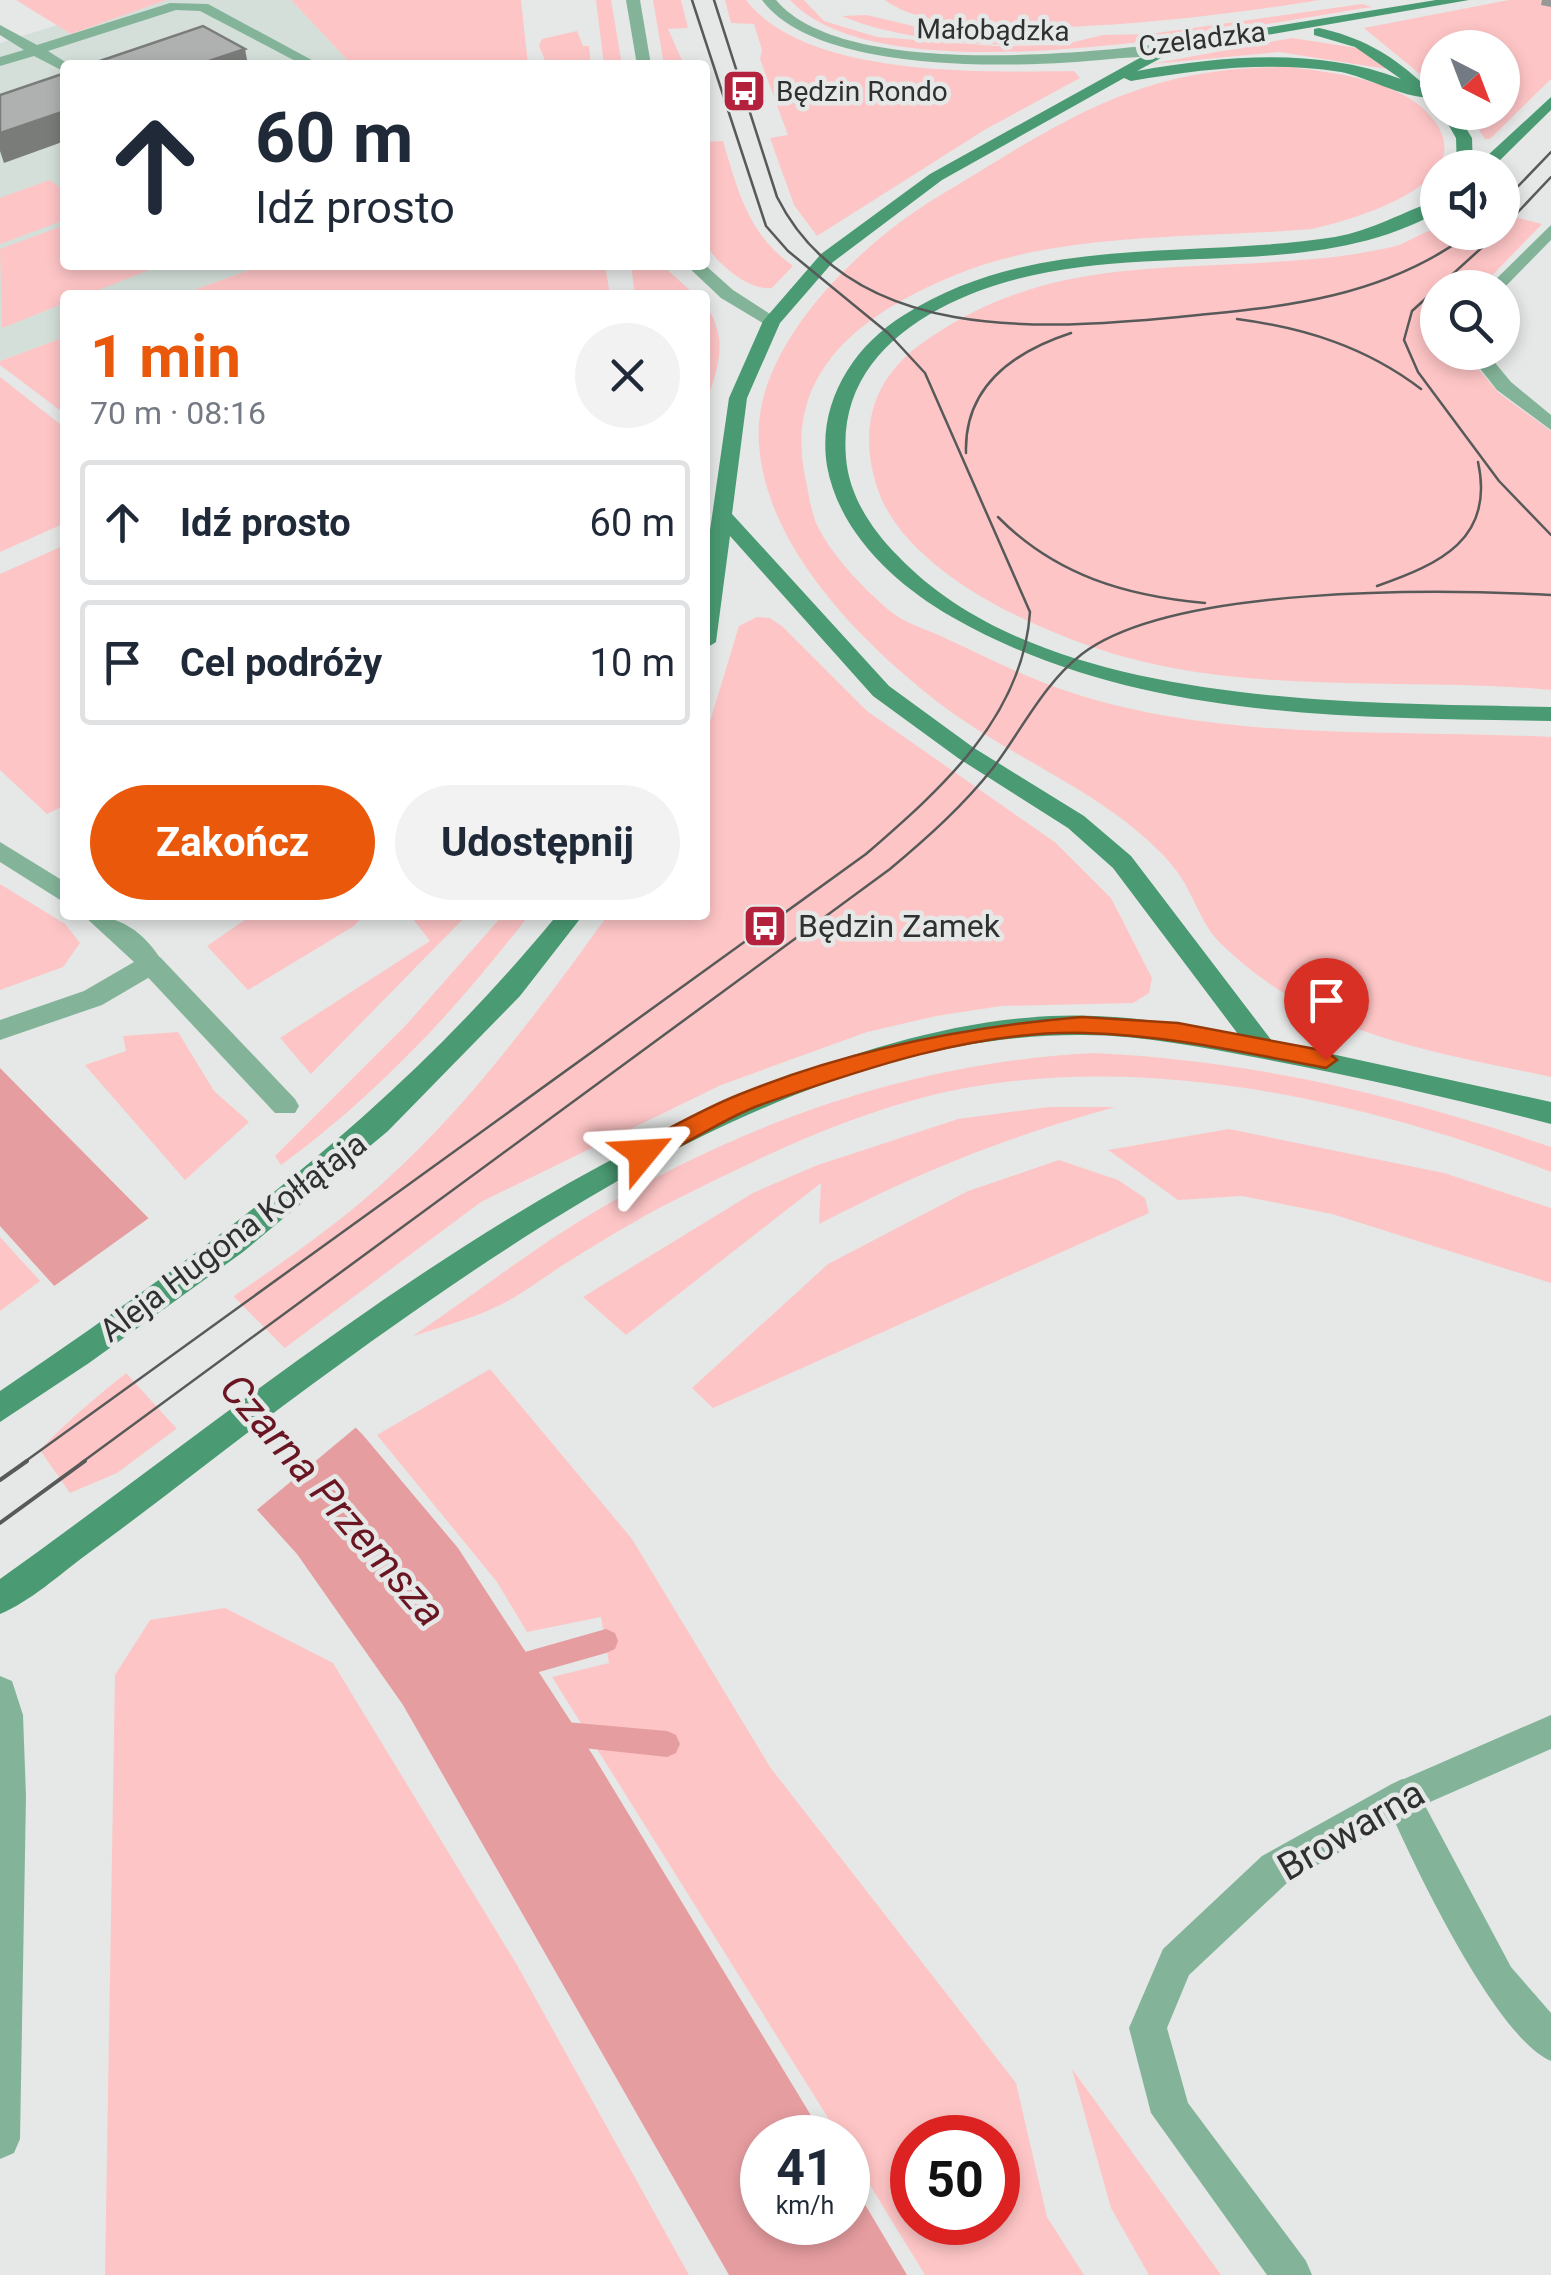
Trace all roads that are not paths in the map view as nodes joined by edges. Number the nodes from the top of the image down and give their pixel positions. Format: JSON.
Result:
{"nodes":[{"id":1,"x":633,"y":0,"type":"edge"},
{"id":2,"x":768,"y":0,"type":"edge"},
{"id":3,"x":1462,"y":0,"type":"edge"},
{"id":4,"x":1298,"y":28,"type":"junction"},
{"id":5,"x":0,"y":30,"type":"edge"},
{"id":6,"x":1170,"y":47,"type":"junction"},
{"id":7,"x":34,"y":50,"type":"junction"},
{"id":8,"x":304,"y":60,"type":"edge"},
{"id":9,"x":643,"y":60,"type":"edge"},
{"id":10,"x":0,"y":62,"type":"edge"},
{"id":11,"x":60,"y":65,"type":"edge"},
{"id":12,"x":1100,"y":84,"type":"junction"},
{"id":13,"x":1420,"y":89,"type":"edge"},
{"id":14,"x":1420,"y":93,"type":"edge"},
{"id":15,"x":1551,"y":102,"type":"edge"},
{"id":16,"x":1501,"y":150,"type":"edge"},
{"id":17,"x":1420,"y":214,"type":"edge"},
{"id":18,"x":1551,"y":230,"type":"edge"},
{"id":19,"x":701,"y":270,"type":"edge"},
{"id":20,"x":1512,"y":270,"type":"edge"},
{"id":21,"x":772,"y":321,"type":"junction"},
{"id":22,"x":1491,"y":370,"type":"edge"},
{"id":23,"x":1551,"y":424,"type":"edge"},
{"id":24,"x":721,"y":514,"type":"junction"},
{"id":25,"x":710,"y":602,"type":"edge"},
{"id":26,"x":1551,"y":714,"type":"edge"},
{"id":27,"x":0,"y":850,"type":"edge"},
{"id":28,"x":60,"y":891,"type":"edge"},
{"id":29,"x":101,"y":920,"type":"edge"},
{"id":30,"x":567,"y":920,"type":"edge"},
{"id":31,"x":151,"y":964,"type":"junction"},
{"id":32,"x":0,"y":1030,"type":"edge"},
{"id":33,"x":1264,"y":1049,"type":"junction"},
{"id":34,"x":286,"y":1106,"type":"dead end"},
{"id":35,"x":1551,"y":1114,"type":"edge"},
{"id":36,"x":0,"y":1408,"type":"edge"},
{"id":37,"x":0,"y":1598,"type":"edge"},
{"id":38,"x":0,"y":1693,"type":"edge"},
{"id":39,"x":1551,"y":1732,"type":"edge"},
{"id":40,"x":1402,"y":1797,"type":"junction"},
{"id":41,"x":1551,"y":2042,"type":"edge"},
{"id":42,"x":0,"y":2139,"type":"edge"},
{"id":43,"x":1292,"y":2275,"type":"edge"}],
"edges":[{"from":1,"to":9,"type":"street"},
{"from":2,"to":6,"type":"street","name":"Małobądzka"},
{"from":3,"to":4,"type":"main road","name":"Czeladzka"},
{"from":4,"to":6,"type":"main road","name":"Małobądzka"},
{"from":4,"to":13,"type":"main road","name":"Czeladzka"},
{"from":5,"to":7,"type":"street"},
{"from":6,"to":12,"type":"main road","name":"Małobądzka"},
{"from":7,"to":8,"type":"street"},
{"from":7,"to":10,"type":"street"},
{"from":7,"to":11,"type":"street"},
{"from":12,"to":14,"type":"main road","name":"Czeladzka"},
{"from":12,"to":21,"type":"main road","name":"Małobądzka"},
{"from":15,"to":16,"type":"main road"},
{"from":17,"to":26,"type":"main road"},
{"from":18,"to":20,"type":"street"},
{"from":19,"to":21,"type":"street"},
{"from":21,"to":24,"type":"main road","name":"Małobądzka"},
{"from":22,"to":23,"type":"street"},
{"from":24,"to":25,"type":"main road"},
{"from":24,"to":33,"type":"main road"},
{"from":27,"to":28,"type":"street"},
{"from":29,"to":31,"type":"street"},
{"from":30,"to":36,"type":"main road","name":"Aleja Hugona Kołłątaja"},
{"from":31,"to":32,"type":"street"},
{"from":31,"to":34,"type":"street"},
{"from":33,"to":35,"type":"main road"},
{"from":33,"to":37,"type":"main road"},
{"from":38,"to":42,"type":"street"},
{"from":39,"to":40,"type":"street","name":"Browarna"},
{"from":40,"to":41,"type":"street"},
{"from":40,"to":43,"type":"street","name":"Browarna"}]}
